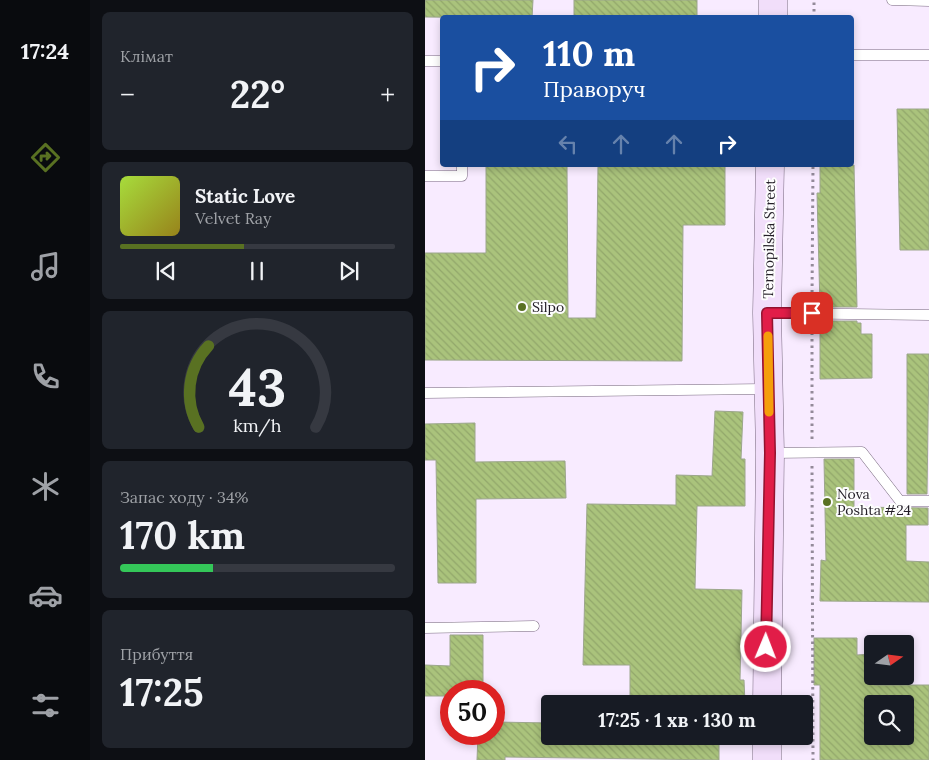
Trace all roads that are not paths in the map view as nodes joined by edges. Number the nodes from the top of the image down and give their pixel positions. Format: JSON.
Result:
{"nodes":[{"id":1,"x":773,"y":0,"type":"edge"},
{"id":2,"x":892,"y":0,"type":"edge"},
{"id":3,"x":929,"y":1,"type":"edge"},
{"id":4,"x":773,"y":15,"type":"edge"},
{"id":5,"x":854,"y":55,"type":"edge"},
{"id":6,"x":929,"y":55,"type":"edge"},
{"id":7,"x":425,"y":61,"type":"edge"},
{"id":8,"x":440,"y":61,"type":"edge"},
{"id":9,"x":462,"y":167,"type":"edge"},
{"id":10,"x":771,"y":167,"type":"edge"},
{"id":11,"x":425,"y":176,"type":"edge"},
{"id":12,"x":767,"y":313,"type":"junction"},
{"id":13,"x":929,"y":315,"type":"edge"},
{"id":14,"x":769,"y":389,"type":"junction"},
{"id":15,"x":425,"y":393,"type":"edge"},
{"id":16,"x":770,"y":453,"type":"junction"},
{"id":17,"x":929,"y":501,"type":"edge"},
{"id":18,"x":534,"y":626,"type":"dead end"},
{"id":19,"x":425,"y":628,"type":"edge"},
{"id":20,"x":767,"y":695,"type":"edge"},
{"id":21,"x":767,"y":745,"type":"edge"},
{"id":22,"x":767,"y":760,"type":"edge"}],
"edges":[{"from":1,"to":4,"type":"main road"},
{"from":2,"to":3,"type":"lane"},
{"from":5,"to":6,"type":"lane"},
{"from":7,"to":8,"type":"lane"},
{"from":9,"to":11,"type":"lane"},
{"from":10,"to":12,"type":"main road","name":"Ternopilska Street"},
{"from":12,"to":13,"type":"lane"},
{"from":12,"to":14,"type":"main road","name":"Ternopilska Street"},
{"from":14,"to":15,"type":"lane"},
{"from":14,"to":16,"type":"main road","name":"Ternopilska Street"},
{"from":16,"to":17,"type":"lane"},
{"from":16,"to":20,"type":"main road","name":"Ternopilska Street"},
{"from":18,"to":19,"type":"lane"},
{"from":21,"to":22,"type":"main road"}]}
